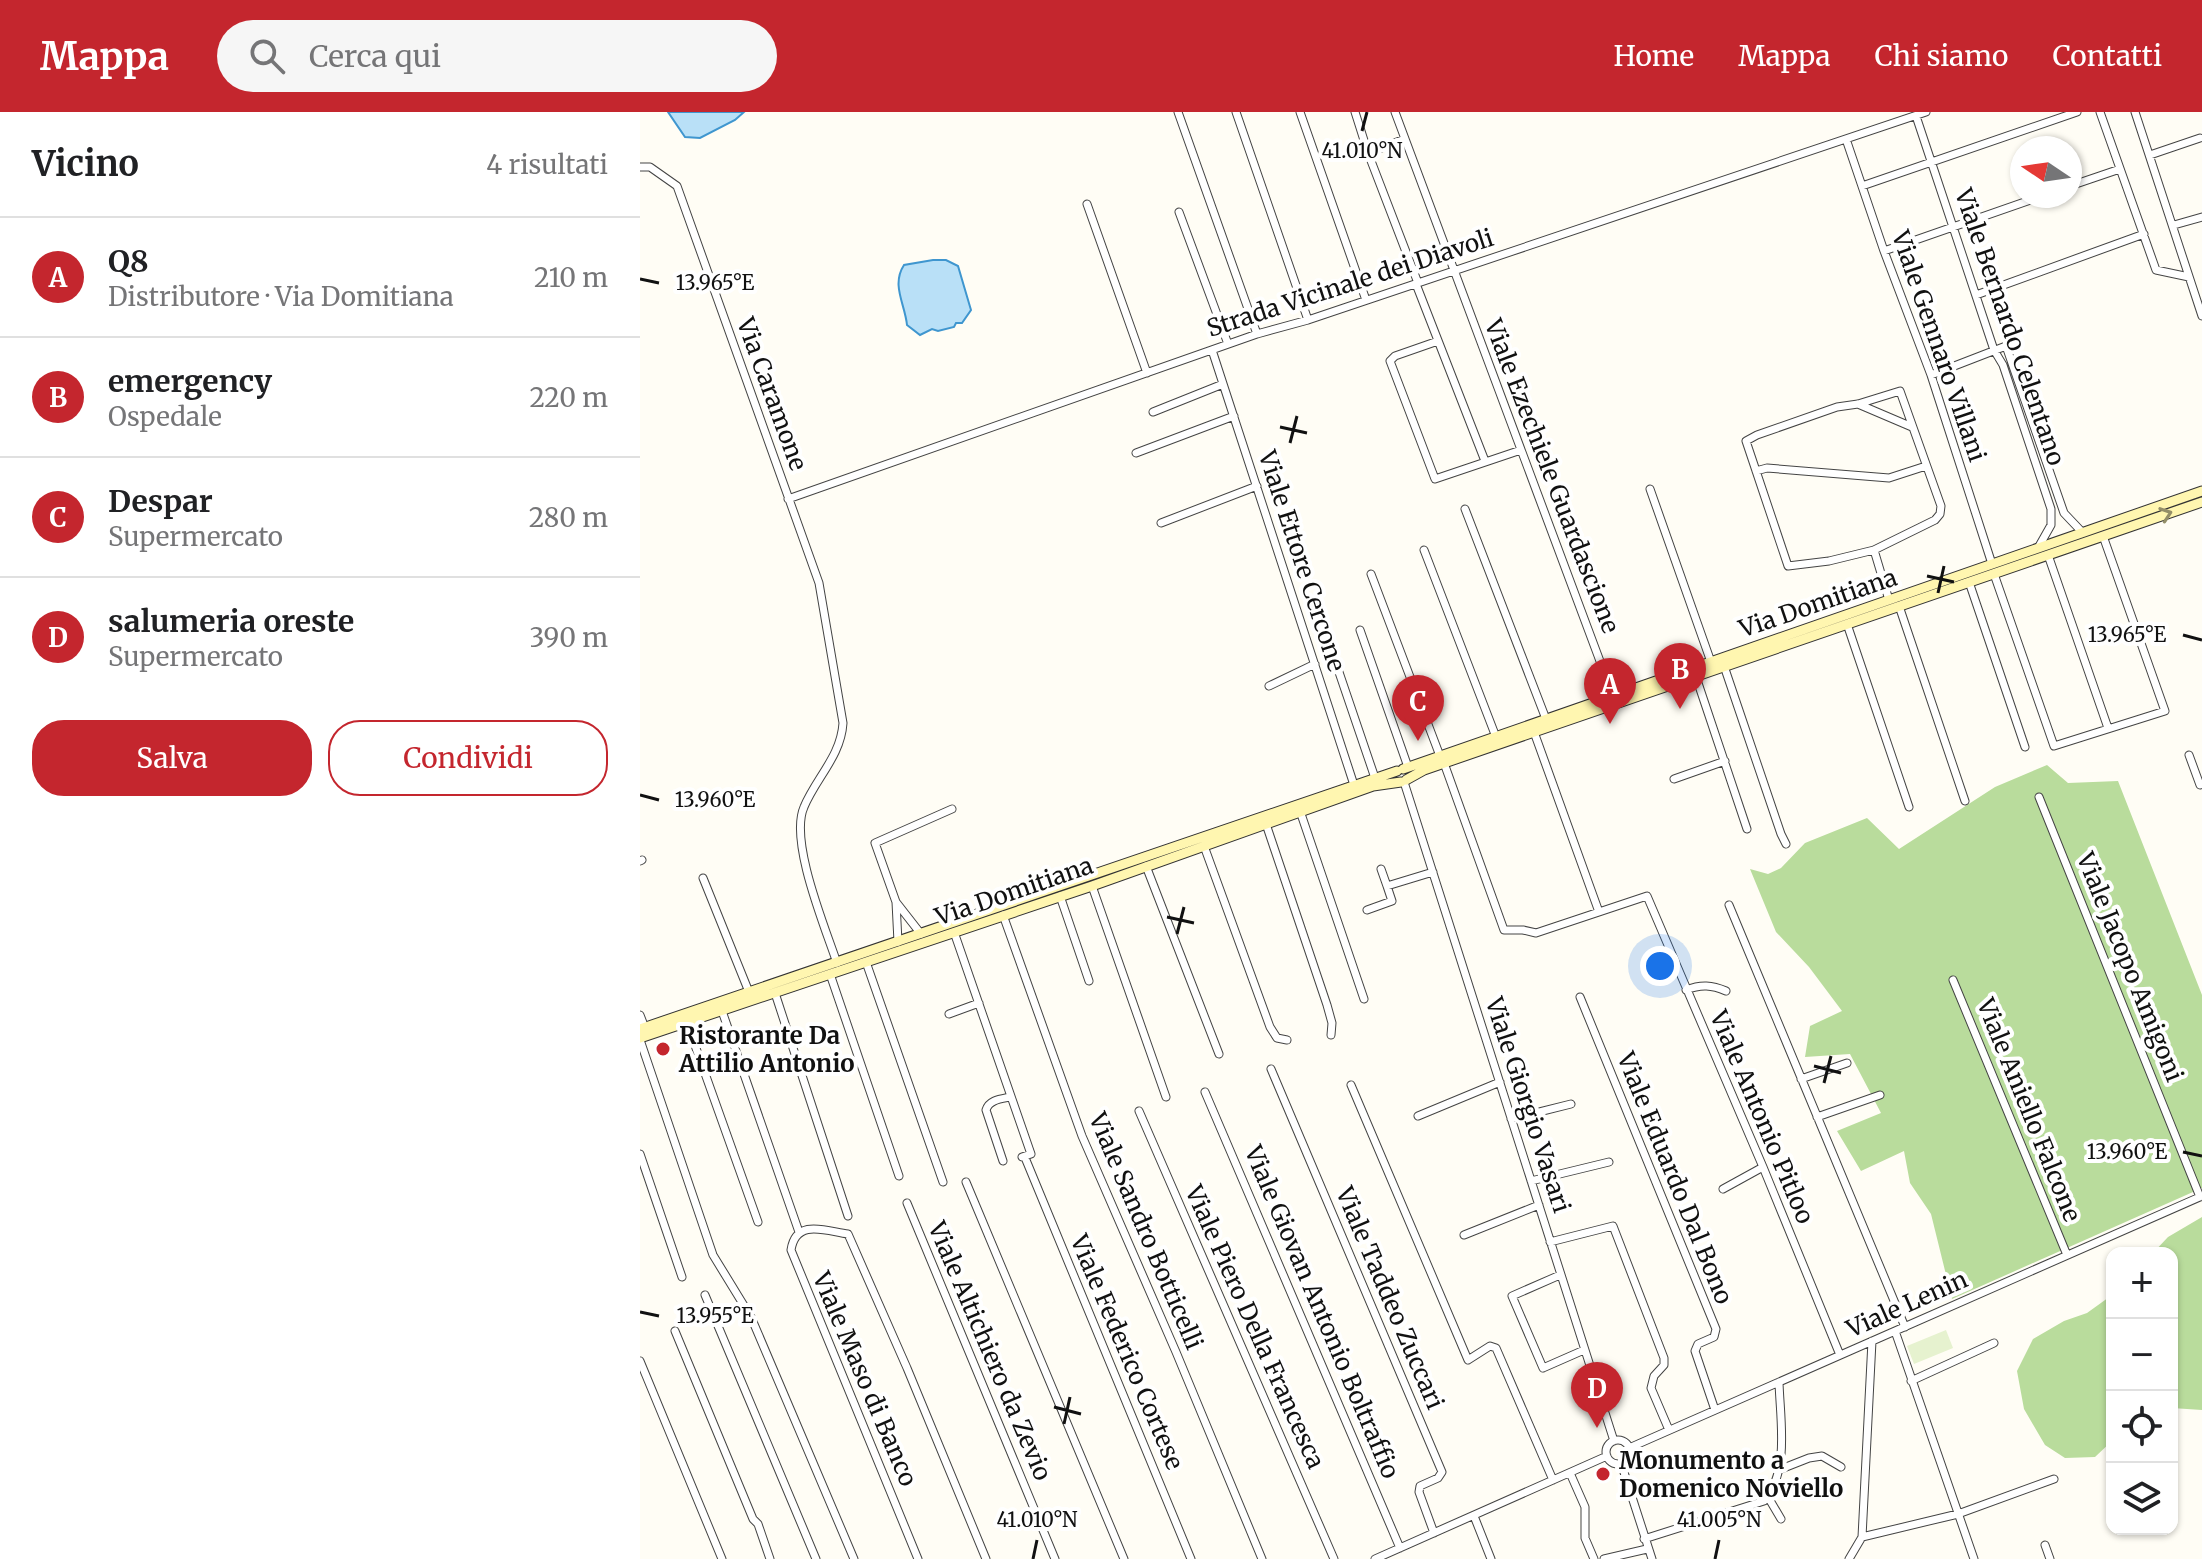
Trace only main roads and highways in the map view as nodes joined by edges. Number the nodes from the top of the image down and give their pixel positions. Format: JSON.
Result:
{"nodes":[{"id":1,"x":2202,"y":491,"type":"edge"},
{"id":2,"x":2202,"y":502,"type":"edge"},
{"id":3,"x":1993,"y":569,"type":"junction"},
{"id":4,"x":1442,"y":760,"type":"junction"},
{"id":5,"x":1403,"y":769,"type":"junction"},
{"id":6,"x":1404,"y":782,"type":"junction"},
{"id":7,"x":642,"y":1028,"type":"edge"},
{"id":8,"x":640,"y":1039,"type":"edge"}],
"edges":[{"from":1,"to":3,"type":"main road","name":"Via Domitiana"},
{"from":3,"to":2,"type":"main road","name":"Via Domitiana","one_way":true},
{"from":3,"to":4,"type":"main road","name":"Via Domitiana"},
{"from":3,"to":4,"type":"main road","name":"Via Domitiana"},
{"from":4,"to":5,"type":"main road","name":"Via Domitiana"},
{"from":4,"to":6,"type":"main road","name":"Via Domitiana"},
{"from":5,"to":6,"type":"main road"},
{"from":5,"to":7,"type":"main road","name":"Via Domitiana"},
{"from":6,"to":8,"type":"main road","name":"Via Domitiana"}]}
